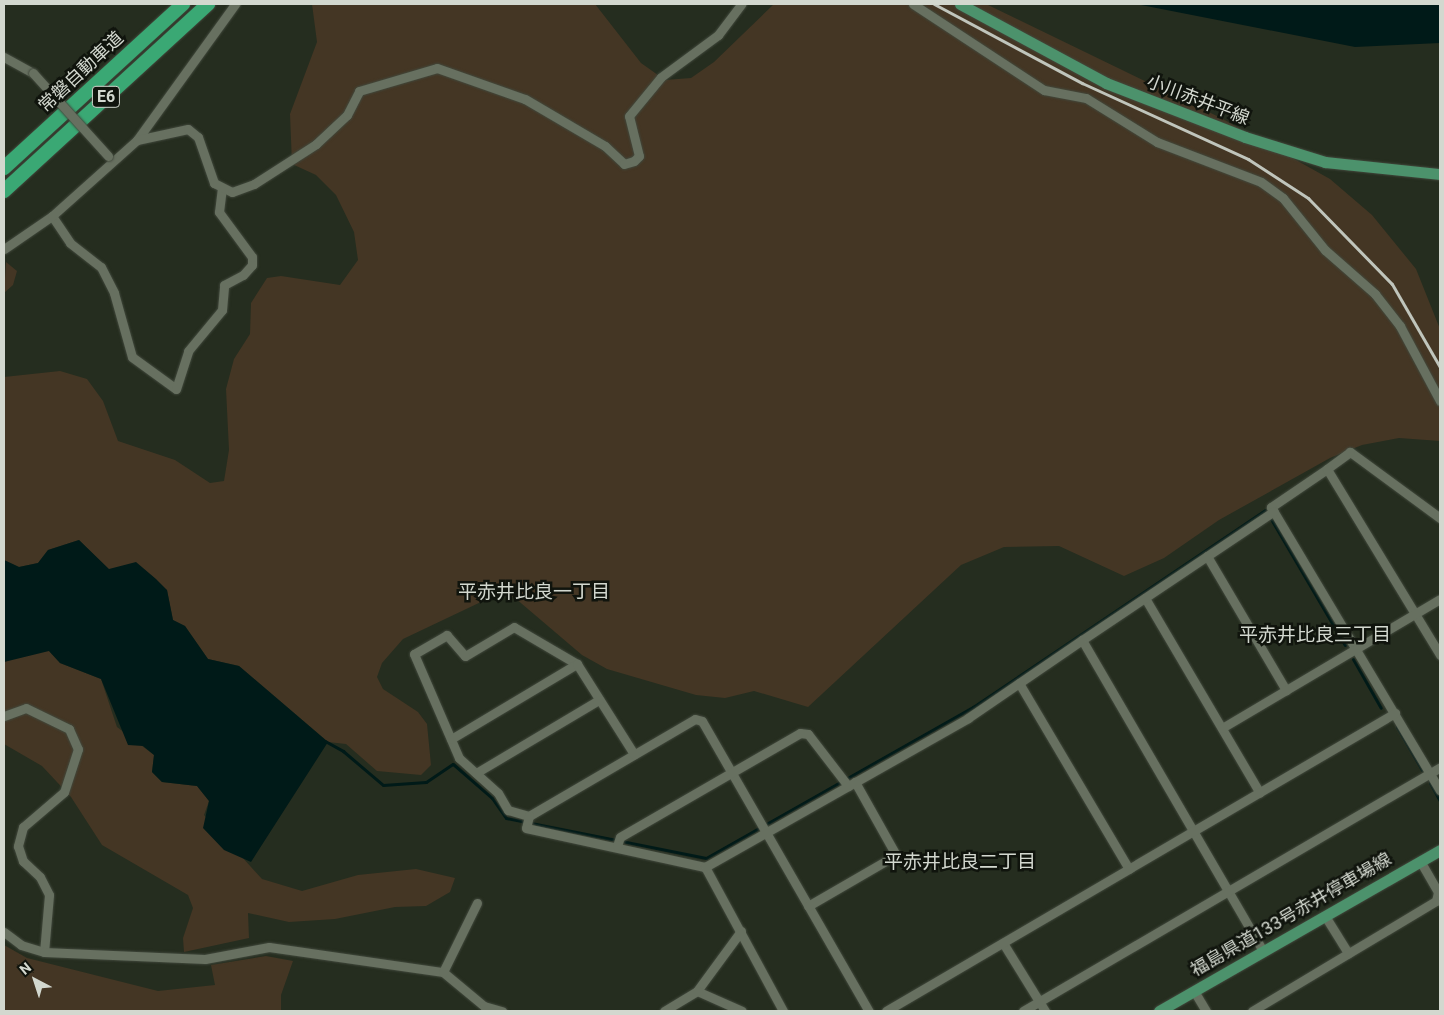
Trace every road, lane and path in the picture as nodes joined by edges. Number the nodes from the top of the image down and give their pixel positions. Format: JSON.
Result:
{"nodes":[{"id":1,"x":183,"y":4,"type":"edge"},
{"id":2,"x":208,"y":4,"type":"edge"},
{"id":3,"x":235,"y":4,"type":"edge"},
{"id":4,"x":740,"y":4,"type":"edge"},
{"id":5,"x":913,"y":4,"type":"edge"},
{"id":6,"x":960,"y":4,"type":"edge"},
{"id":7,"x":4,"y":57,"type":"edge"},
{"id":8,"x":136,"y":140,"type":"junction"},
{"id":9,"x":111,"y":159,"type":"junction"},
{"id":10,"x":4,"y":168,"type":"edge"},
{"id":11,"x":1440,"y":174,"type":"edge"},
{"id":12,"x":222,"y":189,"type":"junction"},
{"id":13,"x":4,"y":191,"type":"edge"},
{"id":14,"x":52,"y":216,"type":"junction"},
{"id":15,"x":4,"y":248,"type":"edge"},
{"id":16,"x":1440,"y":401,"type":"edge"},
{"id":17,"x":1327,"y":469,"type":"junction"},
{"id":18,"x":1274,"y":511,"type":"junction"},
{"id":19,"x":1440,"y":518,"type":"edge"},
{"id":20,"x":1207,"y":556,"type":"junction"},
{"id":21,"x":1145,"y":598,"type":"junction"},
{"id":22,"x":1440,"y":599,"type":"edge"},
{"id":23,"x":1416,"y":614,"type":"junction"},
{"id":24,"x":1082,"y":640,"type":"junction"},
{"id":25,"x":1357,"y":649,"type":"junction"},
{"id":26,"x":1440,"y":655,"type":"edge"},
{"id":27,"x":577,"y":664,"type":"junction"},
{"id":28,"x":1019,"y":683,"type":"junction"},
{"id":29,"x":1286,"y":690,"type":"junction"},
{"id":30,"x":599,"y":700,"type":"junction"},
{"id":31,"x":1395,"y":713,"type":"junction"},
{"id":32,"x":4,"y":716,"type":"edge"},
{"id":33,"x":1222,"y":728,"type":"junction"},
{"id":34,"x":451,"y":739,"type":"junction"},
{"id":35,"x":634,"y":754,"type":"junction"},
{"id":36,"x":1440,"y":767,"type":"edge"},
{"id":37,"x":476,"y":773,"type":"junction"},
{"id":38,"x":731,"y":773,"type":"junction"},
{"id":39,"x":1430,"y":773,"type":"junction"},
{"id":40,"x":847,"y":781,"type":"junction"},
{"id":41,"x":1440,"y":790,"type":"edge"},
{"id":42,"x":1260,"y":792,"type":"junction"},
{"id":43,"x":528,"y":821,"type":"junction"},
{"id":44,"x":762,"y":828,"type":"junction"},
{"id":45,"x":1194,"y":831,"type":"junction"},
{"id":46,"x":618,"y":842,"type":"junction"},
{"id":47,"x":1440,"y":850,"type":"edge"},
{"id":48,"x":1420,"y":862,"type":"junction"},
{"id":49,"x":705,"y":867,"type":"junction"},
{"id":50,"x":1129,"y":869,"type":"junction"},
{"id":51,"x":1228,"y":891,"type":"junction"},
{"id":52,"x":477,"y":903,"type":"dead end"},
{"id":53,"x":808,"y":906,"type":"junction"},
{"id":54,"x":1325,"y":916,"type":"junction"},
{"id":55,"x":741,"y":931,"type":"junction"},
{"id":56,"x":4,"y":932,"type":"edge"},
{"id":57,"x":1003,"y":943,"type":"junction"},
{"id":58,"x":1263,"y":951,"type":"junction"},
{"id":59,"x":44,"y":952,"type":"junction"},
{"id":60,"x":1348,"y":953,"type":"junction"},
{"id":61,"x":443,"y":972,"type":"junction"},
{"id":62,"x":697,"y":991,"type":"junction"},
{"id":63,"x":1194,"y":991,"type":"junction"},
{"id":64,"x":1039,"y":1002,"type":"junction"},
{"id":65,"x":670,"y":1010,"type":"edge"},
{"id":66,"x":502,"y":1011,"type":"edge"},
{"id":67,"x":742,"y":1011,"type":"edge"},
{"id":68,"x":783,"y":1011,"type":"edge"},
{"id":69,"x":869,"y":1011,"type":"edge"},
{"id":70,"x":886,"y":1011,"type":"edge"},
{"id":71,"x":1023,"y":1011,"type":"edge"},
{"id":72,"x":1045,"y":1011,"type":"edge"},
{"id":73,"x":1159,"y":1011,"type":"edge"},
{"id":74,"x":1206,"y":1011,"type":"edge"},
{"id":75,"x":1252,"y":1011,"type":"edge"}],
"edges":[{"from":1,"to":10,"type":"highway","name":"常磐自動車道","number":"E6"},
{"from":2,"to":13,"type":"highway","name":"常磐自動車道","number":"E6"},
{"from":3,"to":8,"type":"street"},
{"from":4,"to":12,"type":"street"},
{"from":5,"to":16,"type":"street"},
{"from":6,"to":11,"type":"main road","name":"小川赤井平線"},
{"from":7,"to":9,"type":"street","bridge":true},
{"from":8,"to":9,"type":"street"},
{"from":8,"to":12,"type":"street"},
{"from":9,"to":14,"type":"street"},
{"from":12,"to":14,"type":"street"},
{"from":14,"to":15,"type":"street"},
{"from":17,"to":18,"type":"street"},
{"from":17,"to":19,"type":"street"},
{"from":17,"to":23,"type":"street"},
{"from":18,"to":20,"type":"street"},
{"from":18,"to":25,"type":"street"},
{"from":20,"to":21,"type":"street"},
{"from":20,"to":29,"type":"street"},
{"from":21,"to":24,"type":"street"},
{"from":21,"to":33,"type":"street"},
{"from":22,"to":23,"type":"street"},
{"from":23,"to":25,"type":"street"},
{"from":23,"to":26,"type":"street"},
{"from":24,"to":28,"type":"street"},
{"from":24,"to":45,"type":"street"},
{"from":25,"to":29,"type":"street"},
{"from":25,"to":31,"type":"street"},
{"from":27,"to":30,"type":"street"},
{"from":27,"to":34,"type":"street"},
{"from":27,"to":34,"type":"street"},
{"from":28,"to":40,"type":"street"},
{"from":28,"to":50,"type":"street"},
{"from":29,"to":33,"type":"street"},
{"from":30,"to":35,"type":"street"},
{"from":30,"to":37,"type":"street"},
{"from":31,"to":39,"type":"street"},
{"from":31,"to":42,"type":"street"},
{"from":32,"to":59,"type":"street"},
{"from":33,"to":42,"type":"street"},
{"from":34,"to":37,"type":"street"},
{"from":35,"to":38,"type":"street"},
{"from":35,"to":43,"type":"street"},
{"from":36,"to":39,"type":"street"},
{"from":37,"to":43,"type":"street"},
{"from":38,"to":40,"type":"street"},
{"from":38,"to":44,"type":"street"},
{"from":38,"to":46,"type":"street"},
{"from":39,"to":41,"type":"street"},
{"from":39,"to":51,"type":"street"},
{"from":40,"to":44,"type":"street"},
{"from":40,"to":53,"type":"street"},
{"from":42,"to":45,"type":"street"},
{"from":43,"to":46,"type":"street"},
{"from":44,"to":49,"type":"street"},
{"from":44,"to":53,"type":"street"},
{"from":45,"to":50,"type":"street"},
{"from":45,"to":51,"type":"street"},
{"from":46,"to":49,"type":"street"},
{"from":47,"to":48,"type":"main road","name":"福島県道133号赤井停車場線"},
{"from":48,"to":54,"type":"main road","name":"福島県道133号赤井停車場線"},
{"from":48,"to":60,"type":"street"},
{"from":49,"to":55,"type":"street"},
{"from":50,"to":57,"type":"street"},
{"from":51,"to":58,"type":"street"},
{"from":51,"to":64,"type":"street"},
{"from":52,"to":61,"type":"street"},
{"from":53,"to":69,"type":"street"},
{"from":54,"to":58,"type":"main road","name":"福島県道133号赤井停車場線"},
{"from":54,"to":60,"type":"street"},
{"from":55,"to":62,"type":"street"},
{"from":55,"to":68,"type":"street"},
{"from":56,"to":59,"type":"street"},
{"from":57,"to":64,"type":"street"},
{"from":57,"to":70,"type":"street"},
{"from":58,"to":63,"type":"main road","name":"福島県道133号赤井停車場線"},
{"from":59,"to":61,"type":"street"},
{"from":60,"to":75,"type":"street"},
{"from":61,"to":66,"type":"street"},
{"from":62,"to":65,"type":"street"},
{"from":62,"to":67,"type":"street"},
{"from":63,"to":73,"type":"main road","name":"福島県道133号赤井停車場線"},
{"from":63,"to":74,"type":"street"},
{"from":64,"to":71,"type":"street"},
{"from":64,"to":72,"type":"street"}]}
